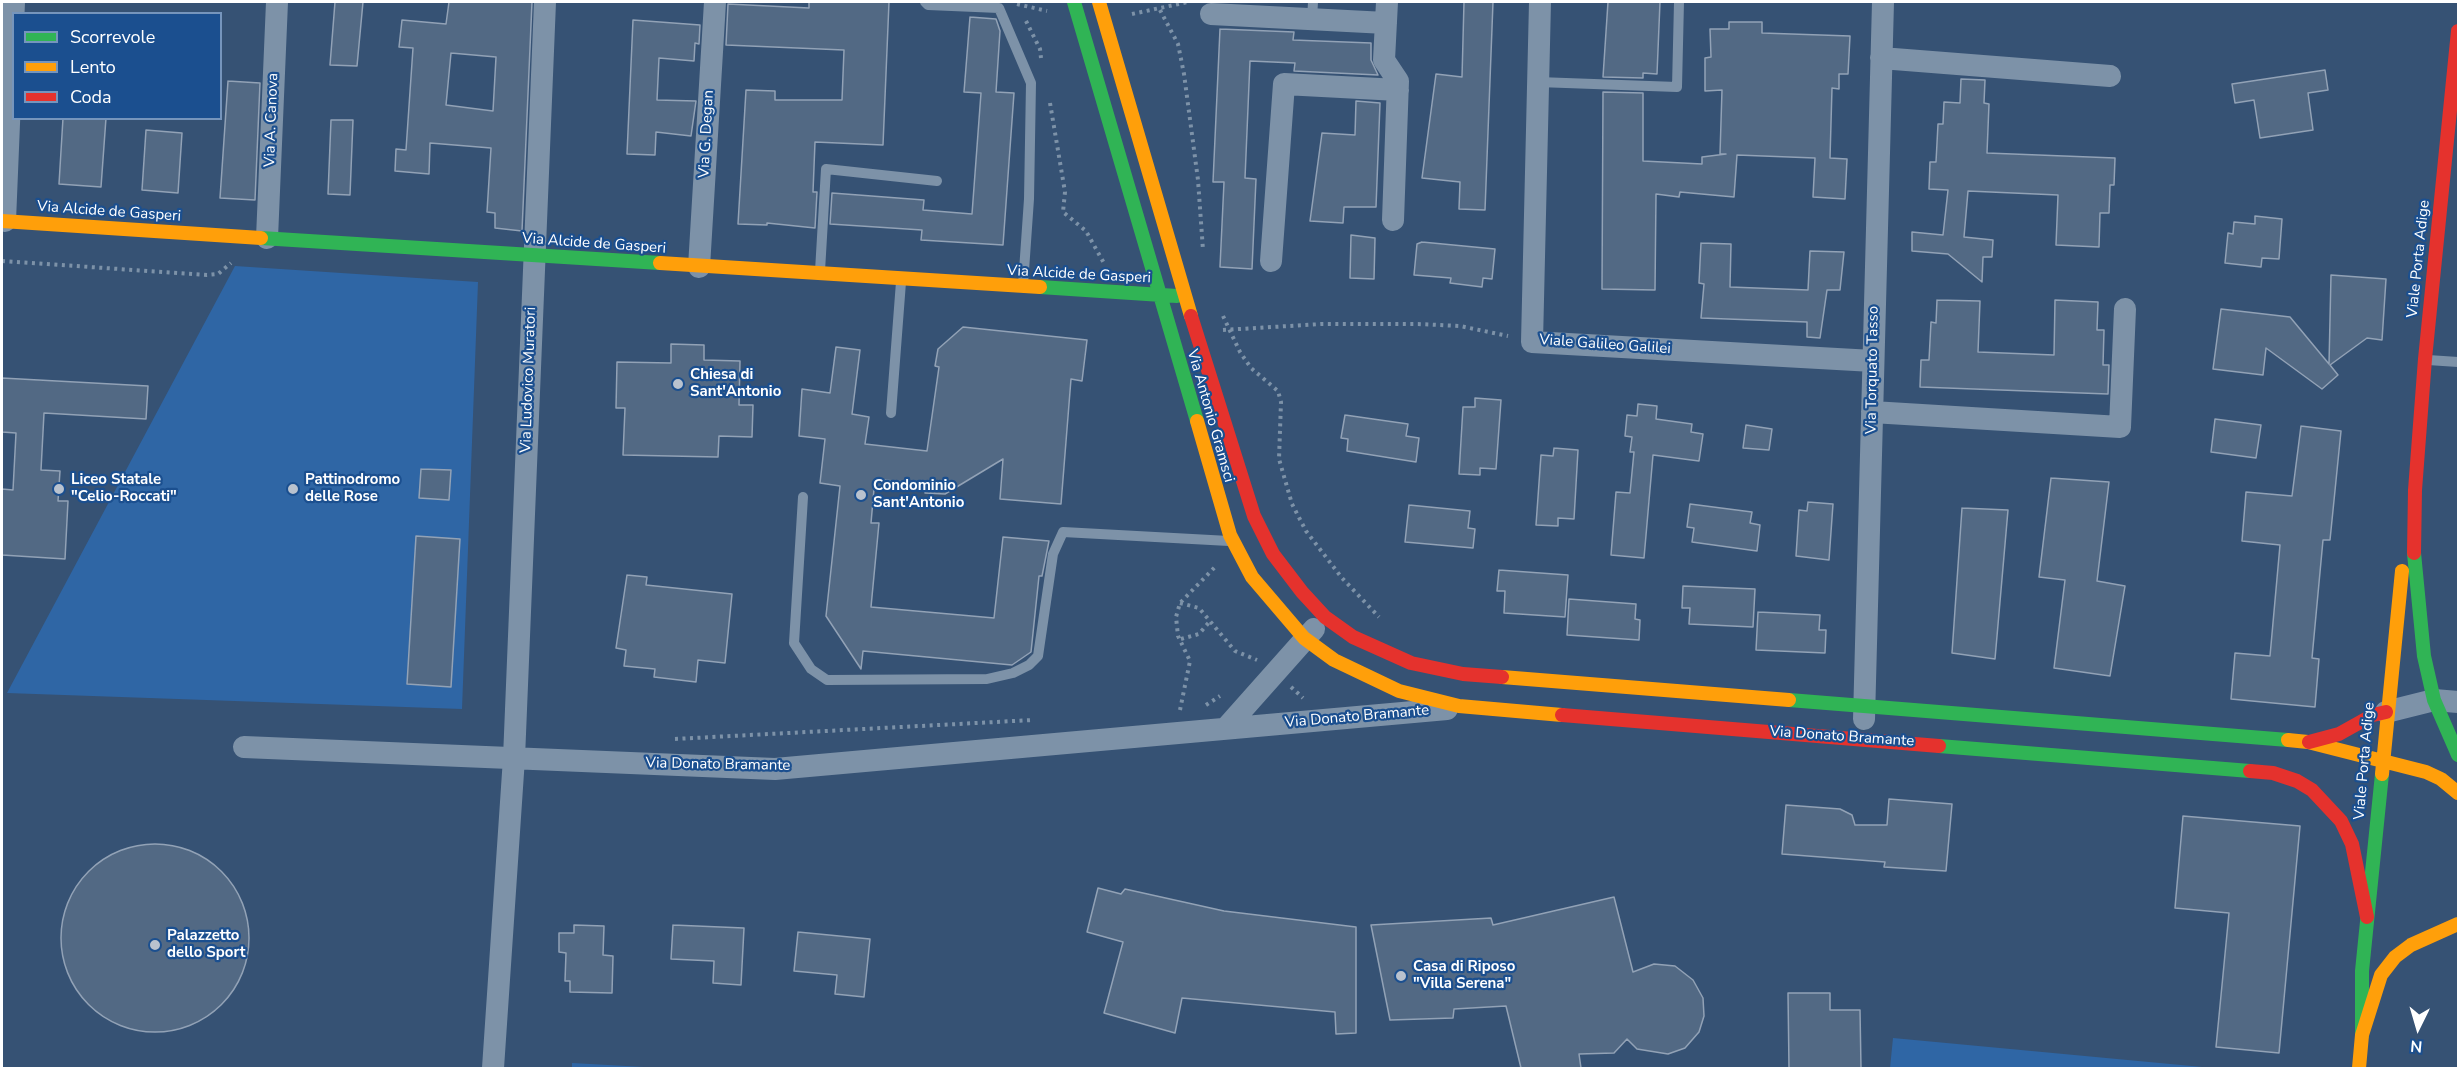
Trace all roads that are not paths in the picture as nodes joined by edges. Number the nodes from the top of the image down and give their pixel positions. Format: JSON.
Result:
{"nodes":[{"id":1,"x":277,"y":2,"type":"edge"},
{"id":2,"x":545,"y":2,"type":"edge"},
{"id":3,"x":715,"y":2,"type":"edge"},
{"id":4,"x":925,"y":2,"type":"edge"},
{"id":5,"x":1074,"y":2,"type":"edge"},
{"id":6,"x":1099,"y":2,"type":"edge"},
{"id":7,"x":1540,"y":2,"type":"edge"},
{"id":8,"x":1679,"y":2,"type":"edge"},
{"id":9,"x":1883,"y":2,"type":"edge"},
{"id":10,"x":1312,"y":10,"type":"edge"},
{"id":11,"x":1387,"y":12,"type":"edge"},
{"id":12,"x":1211,"y":14,"type":"dead end"},
{"id":13,"x":2458,"y":31,"type":"edge"},
{"id":14,"x":12,"y":42,"type":"edge"},
{"id":15,"x":1881,"y":58,"type":"junction"},
{"id":16,"x":2109,"y":75,"type":"dead end"},
{"id":17,"x":1538,"y":82,"type":"junction"},
{"id":18,"x":1398,"y":90,"type":"junction"},
{"id":19,"x":937,"y":181,"type":"dead end"},
{"id":20,"x":1393,"y":220,"type":"dead end"},
{"id":21,"x":3,"y":221,"type":"edge"},
{"id":22,"x":267,"y":238,"type":"junction"},
{"id":23,"x":534,"y":256,"type":"junction"},
{"id":24,"x":1271,"y":261,"type":"dead end"},
{"id":25,"x":699,"y":267,"type":"junction"},
{"id":26,"x":820,"y":274,"type":"junction"},
{"id":27,"x":901,"y":280,"type":"junction"},
{"id":28,"x":1023,"y":288,"type":"junction"},
{"id":29,"x":1158,"y":296,"type":"junction"},
{"id":30,"x":1185,"y":296,"type":"junction"},
{"id":31,"x":2125,"y":309,"type":"dead end"},
{"id":32,"x":2425,"y":359,"type":"junction"},
{"id":33,"x":1873,"y":361,"type":"junction"},
{"id":34,"x":2458,"y":362,"type":"edge"},
{"id":35,"x":1872,"y":412,"type":"junction"},
{"id":36,"x":891,"y":413,"type":"dead end"},
{"id":37,"x":2415,"y":490,"type":"junction"},
{"id":38,"x":803,"y":497,"type":"dead end"},
{"id":39,"x":1233,"y":541,"type":"junction"},
{"id":40,"x":1325,"y":617,"type":"junction"},
{"id":41,"x":1304,"y":638,"type":"junction"},
{"id":42,"x":1463,"y":674,"type":"joint"},
{"id":43,"x":2434,"y":700,"type":"junction"},
{"id":44,"x":2458,"y":702,"type":"edge"},
{"id":45,"x":1476,"y":707,"type":"junction"},
{"id":46,"x":1865,"y":708,"type":"junction"},
{"id":47,"x":2386,"y":712,"type":"junction"},
{"id":48,"x":1226,"y":728,"type":"junction"},
{"id":49,"x":1863,"y":739,"type":"junction"},
{"id":50,"x":2308,"y":742,"type":"junction"},
{"id":51,"x":244,"y":747,"type":"dead end"},
{"id":52,"x":2458,"y":755,"type":"edge"},
{"id":53,"x":514,"y":758,"type":"junction"},
{"id":54,"x":2381,"y":760,"type":"junction"},
{"id":55,"x":2458,"y":793,"type":"edge"},
{"id":56,"x":2367,"y":917,"type":"junction"},
{"id":57,"x":2458,"y":924,"type":"edge"},
{"id":58,"x":2362,"y":1035,"type":"junction"},
{"id":59,"x":493,"y":1068,"type":"edge"},
{"id":60,"x":2359,"y":1068,"type":"edge"}],
"edges":[{"from":1,"to":22,"type":"street","name":"Via A. Canova"},
{"from":2,"to":23,"type":"street","name":"Via Ludovico Muratori"},
{"from":3,"to":25,"type":"street","name":"Via G. Degan"},
{"from":4,"to":28,"type":"lane"},
{"from":5,"to":29,"type":"street","name":"Via Antonio Gramsci"},
{"from":6,"to":30,"type":"street","name":"Via Antonio Gramsci"},
{"from":7,"to":17,"type":"street","name":"Viale Galileo Galilei"},
{"from":8,"to":17,"type":"lane"},
{"from":9,"to":15,"type":"street","name":"Via Torquato Tasso"},
{"from":10,"to":11,"type":"street"},
{"from":10,"to":12,"type":"street"},
{"from":11,"to":18,"type":"street"},
{"from":13,"to":32,"type":"street","name":"Viale Porta Adige"},
{"from":14,"to":21,"type":"street"},
{"from":15,"to":16,"type":"street"},
{"from":15,"to":33,"type":"street","name":"Via Torquato Tasso"},
{"from":17,"to":33,"type":"street","name":"Viale Galileo Galilei"},
{"from":18,"to":20,"type":"street"},
{"from":18,"to":24,"type":"street"},
{"from":19,"to":26,"type":"lane"},
{"from":21,"to":22,"type":"street","name":"Via Alcide de Gasperi"},
{"from":22,"to":23,"type":"street","name":"Via Alcide de Gasperi"},
{"from":23,"to":25,"type":"street","name":"Via Alcide de Gasperi"},
{"from":23,"to":53,"type":"street","name":"Via Ludovico Muratori"},
{"from":25,"to":26,"type":"street","name":"Via Alcide de Gasperi"},
{"from":26,"to":27,"type":"street","name":"Via Alcide de Gasperi"},
{"from":27,"to":28,"type":"street","name":"Via Alcide de Gasperi"},
{"from":27,"to":36,"type":"lane"},
{"from":28,"to":29,"type":"street","name":"Via Alcide de Gasperi"},
{"from":29,"to":30,"type":"street","name":"Via Alcide de Gasperi"},
{"from":29,"to":39,"type":"street","name":"Via Antonio Gramsci"},
{"from":30,"to":40,"type":"street","name":"Via Antonio Gramsci"},
{"from":31,"to":35,"type":"street"},
{"from":32,"to":34,"type":"lane"},
{"from":32,"to":37,"type":"street","name":"Viale Porta Adige"},
{"from":33,"to":35,"type":"street","name":"Via Torquato Tasso"},
{"from":35,"to":46,"type":"street","name":"Via Torquato Tasso"},
{"from":37,"to":43,"type":"street","name":"Viale Porta Adige"},
{"from":37,"to":47,"type":"street","name":"Viale Porta Adige"},
{"from":38,"to":39,"type":"lane"},
{"from":39,"to":41,"type":"street","name":"Via Antonio Gramsci"},
{"from":40,"to":41,"type":"street"},
{"from":40,"to":42,"type":"street","name":"Via Antonio Gramsci"},
{"from":41,"to":45,"type":"street","name":"Via Antonio Gramsci"},
{"from":41,"to":48,"type":"street"},
{"from":42,"to":46,"type":"street","name":"Via Donato Bramante"},
{"from":43,"to":44,"type":"street"},
{"from":43,"to":47,"type":"street"},
{"from":43,"to":52,"type":"street","name":"Viale Porta Adige"},
{"from":45,"to":48,"type":"street","name":"Via Donato Bramante"},
{"from":45,"to":49,"type":"street","name":"Via Donato Bramante"},
{"from":46,"to":49,"type":"street","name":"Via Torquato Tasso"},
{"from":46,"to":50,"type":"street","name":"Via Donato Bramante"},
{"from":47,"to":50,"type":"street"},
{"from":47,"to":54,"type":"street","name":"Viale Porta Adige"},
{"from":48,"to":53,"type":"street","name":"Via Donato Bramante"},
{"from":49,"to":56,"type":"street","name":"Via Donato Bramante"},
{"from":50,"to":54,"type":"street"},
{"from":51,"to":53,"type":"street","name":"Via Donato Bramante"},
{"from":53,"to":59,"type":"street","name":"Via Ludovico Muratori"},
{"from":54,"to":55,"type":"street"},
{"from":54,"to":56,"type":"street","name":"Viale Porta Adige"},
{"from":56,"to":58,"type":"street","name":"Viale Porta Adige"},
{"from":57,"to":58,"type":"street","name":"Viale Porta Adige"},
{"from":58,"to":60,"type":"street","name":"Viale Porta Adige"}]}
